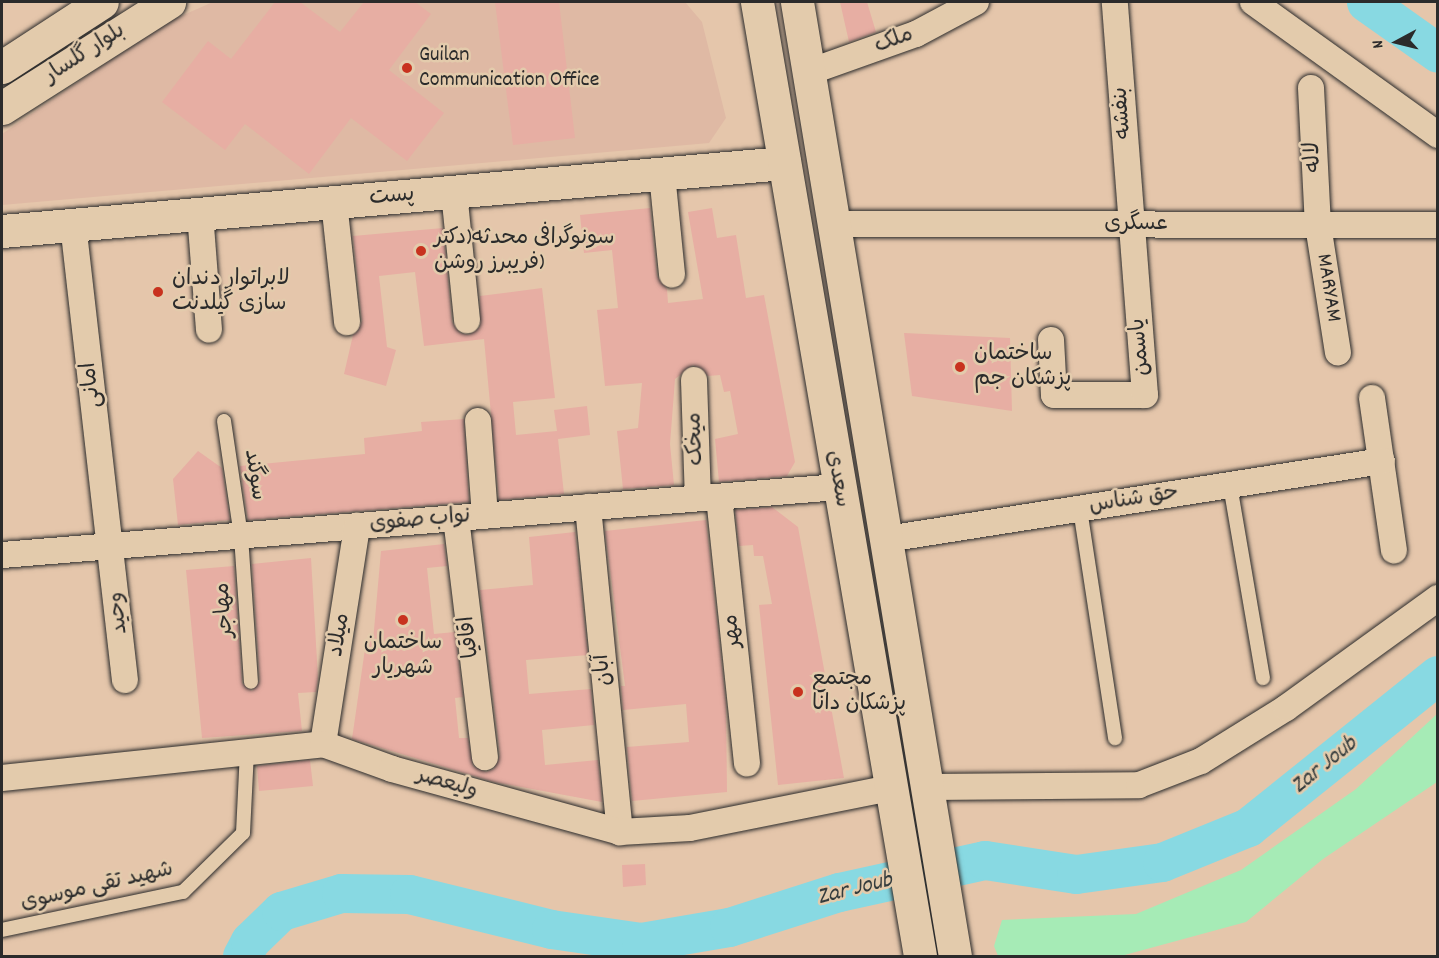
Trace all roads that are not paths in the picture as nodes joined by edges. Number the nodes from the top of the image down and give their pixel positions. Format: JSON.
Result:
{"nodes":[{"id":1,"x":102,"y":2,"type":"edge"},
{"id":2,"x":170,"y":2,"type":"edge"},
{"id":3,"x":757,"y":2,"type":"edge"},
{"id":4,"x":797,"y":2,"type":"edge"},
{"id":5,"x":976,"y":2,"type":"edge"},
{"id":6,"x":1115,"y":2,"type":"edge"},
{"id":7,"x":1254,"y":2,"type":"edge"},
{"id":8,"x":2,"y":67,"type":"edge"},
{"id":9,"x":809,"y":72,"type":"junction"},
{"id":10,"x":1311,"y":88,"type":"dead end"},
{"id":11,"x":2,"y":108,"type":"edge"},
{"id":12,"x":1437,"y":135,"type":"edge"},
{"id":13,"x":784,"y":163,"type":"junction"},
{"id":14,"x":662,"y":174,"type":"junction"},
{"id":15,"x":454,"y":192,"type":"junction"},
{"id":16,"x":334,"y":202,"type":"junction"},
{"id":17,"x":200,"y":213,"type":"junction"},
{"id":18,"x":73,"y":224,"type":"junction"},
{"id":19,"x":834,"y":224,"type":"junction"},
{"id":20,"x":1131,"y":225,"type":"junction"},
{"id":21,"x":1318,"y":225,"type":"junction"},
{"id":22,"x":1437,"y":225,"type":"edge"},
{"id":23,"x":2,"y":231,"type":"edge"},
{"id":24,"x":672,"y":275,"type":"dead end"},
{"id":25,"x":467,"y":320,"type":"dead end"},
{"id":26,"x":347,"y":322,"type":"dead end"},
{"id":27,"x":209,"y":330,"type":"dead end"},
{"id":28,"x":1051,"y":340,"type":"dead end"},
{"id":29,"x":1338,"y":352,"type":"dead end"},
{"id":30,"x":694,"y":380,"type":"dead end"},
{"id":31,"x":1372,"y":398,"type":"dead end"},
{"id":32,"x":224,"y":421,"type":"dead end"},
{"id":33,"x":478,"y":421,"type":"dead end"},
{"id":34,"x":1382,"y":461,"type":"junction"},
{"id":35,"x":1230,"y":485,"type":"junction"},
{"id":36,"x":838,"y":487,"type":"junction"},
{"id":37,"x":708,"y":497,"type":"junction"},
{"id":38,"x":588,"y":507,"type":"junction"},
{"id":39,"x":1080,"y":509,"type":"junction"},
{"id":40,"x":485,"y":516,"type":"junction"},
{"id":41,"x":456,"y":518,"type":"junction"},
{"id":42,"x":357,"y":526,"type":"junction"},
{"id":43,"x":241,"y":536,"type":"junction"},
{"id":44,"x":887,"y":539,"type":"junction"},
{"id":45,"x":112,"y":546,"type":"junction"},
{"id":46,"x":1394,"y":550,"type":"dead end"},
{"id":47,"x":2,"y":555,"type":"edge"},
{"id":48,"x":1437,"y":598,"type":"edge"},
{"id":49,"x":1263,"y":678,"type":"dead end"},
{"id":50,"x":125,"y":680,"type":"dead end"},
{"id":51,"x":251,"y":682,"type":"dead end"},
{"id":52,"x":1114,"y":738,"type":"dead end"},
{"id":53,"x":323,"y":744,"type":"junction"},
{"id":54,"x":247,"y":752,"type":"junction"},
{"id":55,"x":485,"y":757,"type":"dead end"},
{"id":56,"x":747,"y":764,"type":"dead end"},
{"id":57,"x":2,"y":778,"type":"edge"},
{"id":58,"x":930,"y":796,"type":"junction"},
{"id":59,"x":893,"y":802,"type":"junction"},
{"id":60,"x":620,"y":832,"type":"junction"},
{"id":61,"x":2,"y":930,"type":"edge"},
{"id":62,"x":956,"y":956,"type":"edge"},
{"id":63,"x":920,"y":957,"type":"edge"}],
"edges":[{"from":1,"to":8,"type":"main road","name":"بلوار گلسار"},
{"from":2,"to":11,"type":"main road","name":"بلوار گلسار"},
{"from":3,"to":13,"type":"main road","name":"سعدی"},
{"from":4,"to":9,"type":"main road","name":"سعدی"},
{"from":5,"to":9,"type":"street","name":"ملک"},
{"from":6,"to":20,"type":"street","name":"بنفشه"},
{"from":7,"to":12,"type":"street"},
{"from":9,"to":19,"type":"main road","name":"سعدی"},
{"from":10,"to":21,"type":"street","name":"لاله"},
{"from":13,"to":14,"type":"main road","name":"پست"},
{"from":13,"to":36,"type":"main road","name":"سعدی"},
{"from":14,"to":15,"type":"main road","name":"پست"},
{"from":14,"to":24,"type":"street"},
{"from":15,"to":16,"type":"main road","name":"پست"},
{"from":15,"to":25,"type":"street"},
{"from":16,"to":17,"type":"main road","name":"پست"},
{"from":16,"to":26,"type":"street"},
{"from":17,"to":18,"type":"main road","name":"پست"},
{"from":17,"to":27,"type":"street"},
{"from":18,"to":23,"type":"main road","name":"پست"},
{"from":18,"to":45,"type":"street","name":"امانی"},
{"from":19,"to":20,"type":"street","name":"عسگری"},
{"from":19,"to":44,"type":"main road","name":"سعدی"},
{"from":20,"to":21,"type":"street","name":"عسگری"},
{"from":20,"to":28,"type":"street","name":"یاسمن"},
{"from":21,"to":22,"type":"street","name":"عسگری"},
{"from":21,"to":29,"type":"street","name":"MARYAM"},
{"from":30,"to":37,"type":"street","name":"میخک"},
{"from":31,"to":34,"type":"street"},
{"from":32,"to":43,"type":"lane","name":"سوگند"},
{"from":33,"to":40,"type":"street"},
{"from":34,"to":35,"type":"street","name":"حق شناس"},
{"from":34,"to":46,"type":"street"},
{"from":35,"to":39,"type":"street","name":"حق شناس"},
{"from":35,"to":49,"type":"lane"},
{"from":36,"to":37,"type":"street","name":"نواب صفوی"},
{"from":36,"to":59,"type":"main road","name":"سعدی"},
{"from":37,"to":38,"type":"street","name":"نواب صفوی"},
{"from":37,"to":56,"type":"street","name":"مهر"},
{"from":38,"to":40,"type":"street","name":"نواب صفوی"},
{"from":38,"to":60,"type":"street","name":"آبان"},
{"from":39,"to":44,"type":"street","name":"حق شناس"},
{"from":39,"to":52,"type":"lane"},
{"from":40,"to":41,"type":"street","name":"نواب صفوی"},
{"from":41,"to":42,"type":"street","name":"نواب صفوی"},
{"from":41,"to":55,"type":"street","name":"اقاقیا"},
{"from":42,"to":43,"type":"street","name":"نواب صفوی"},
{"from":42,"to":53,"type":"street","name":"میلاد"},
{"from":43,"to":45,"type":"street","name":"نواب صفوی"},
{"from":43,"to":51,"type":"lane","name":"مهاجر"},
{"from":44,"to":58,"type":"main road","name":"سعدی"},
{"from":45,"to":47,"type":"street","name":"نواب صفوی"},
{"from":45,"to":50,"type":"street","name":"وحید"},
{"from":48,"to":58,"type":"street"},
{"from":53,"to":54,"type":"street","name":"ولیعصر"},
{"from":53,"to":60,"type":"street","name":"ولیعصر"},
{"from":54,"to":57,"type":"street","name":"ولیعصر"},
{"from":54,"to":61,"type":"lane","name":"شهید تقی موسوی"},
{"from":58,"to":62,"type":"main road","name":"سعدی"},
{"from":59,"to":60,"type":"street","name":"ولیعصر"},
{"from":59,"to":63,"type":"main road","name":"سعدی"}]}
